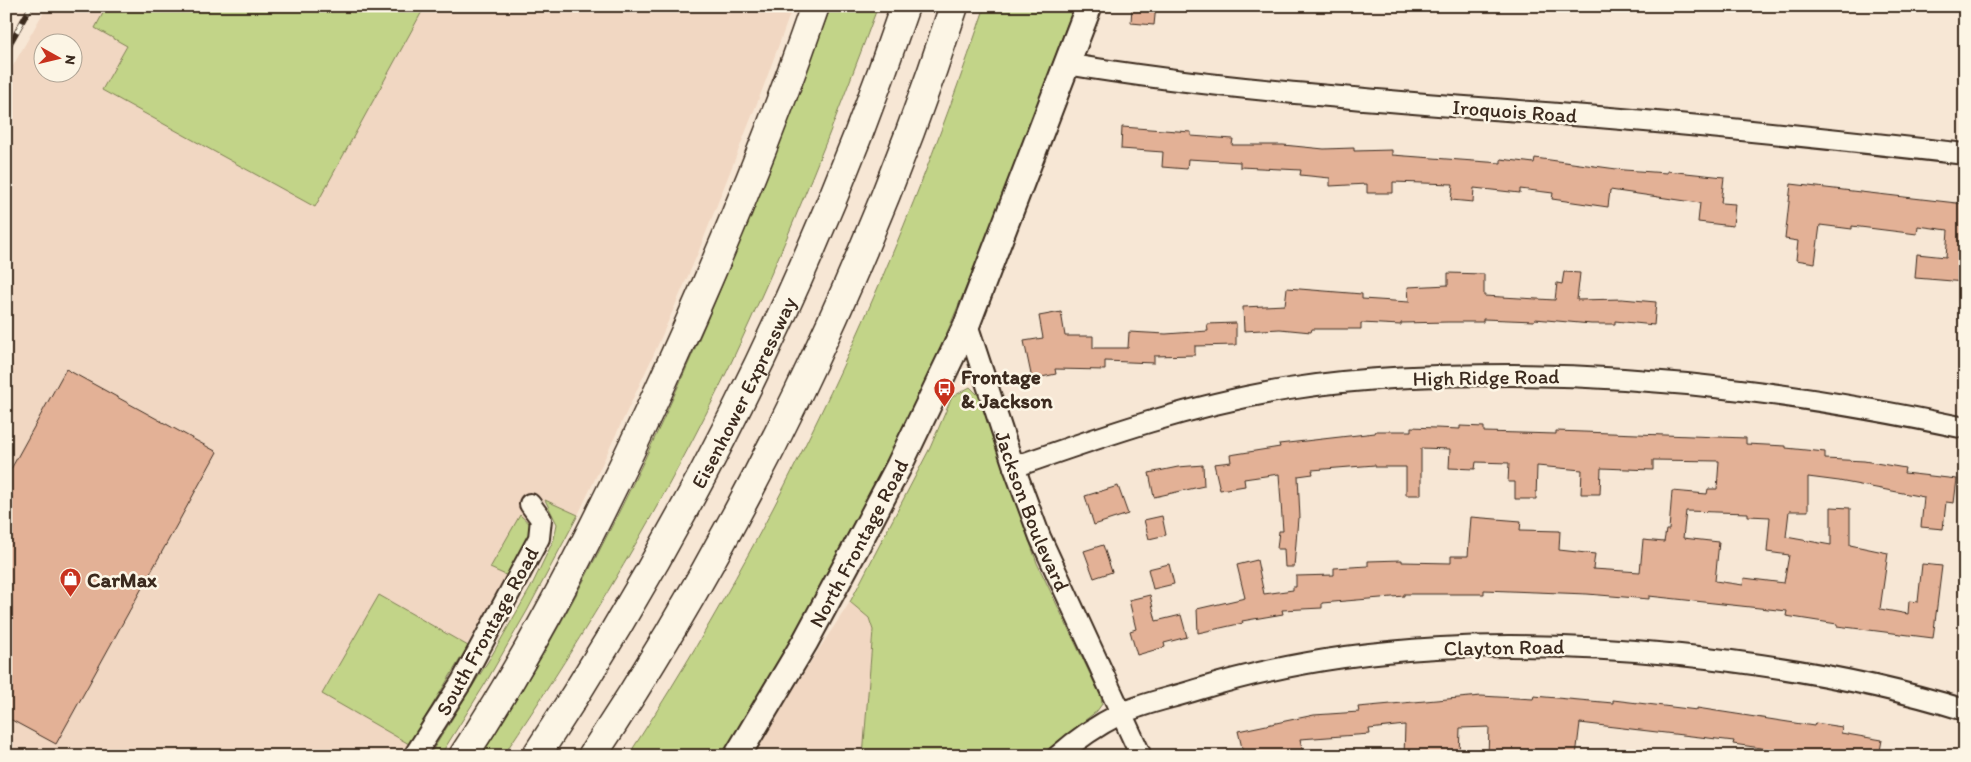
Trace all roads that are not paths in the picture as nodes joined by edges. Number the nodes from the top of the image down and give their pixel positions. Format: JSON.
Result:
{"nodes":[{"id":1,"x":815,"y":6,"type":"edge"},
{"id":2,"x":906,"y":6,"type":"edge"},
{"id":3,"x":954,"y":6,"type":"edge"},
{"id":4,"x":1089,"y":6,"type":"edge"},
{"id":5,"x":1066,"y":64,"type":"junction"},
{"id":6,"x":1965,"y":154,"type":"edge"},
{"id":7,"x":967,"y":324,"type":"junction"},
{"id":8,"x":1965,"y":428,"type":"edge"},
{"id":9,"x":1014,"y":467,"type":"junction"},
{"id":10,"x":530,"y":504,"type":"dead end"},
{"id":11,"x":1965,"y":710,"type":"edge"},
{"id":12,"x":1121,"y":714,"type":"junction"},
{"id":13,"x":414,"y":756,"type":"edge"},
{"id":14,"x":463,"y":756,"type":"edge"},
{"id":15,"x":536,"y":756,"type":"edge"},
{"id":16,"x":592,"y":756,"type":"edge"},
{"id":17,"x":737,"y":756,"type":"edge"},
{"id":18,"x":1058,"y":756,"type":"edge"},
{"id":19,"x":1141,"y":756,"type":"edge"}],
"edges":[{"from":1,"to":14,"type":"highway"},
{"from":2,"to":15,"type":"highway","name":"Eisenhower Expressway"},
{"from":3,"to":16,"type":"highway"},
{"from":4,"to":5,"type":"main road"},
{"from":5,"to":6,"type":"street","name":"Iroquois Road"},
{"from":5,"to":7,"type":"main road"},
{"from":7,"to":9,"type":"street","name":"Jackson Boulevard"},
{"from":7,"to":17,"type":"main road","name":"North Frontage Road"},
{"from":8,"to":9,"type":"street","name":"High Ridge Road"},
{"from":9,"to":12,"type":"street","name":"Jackson Boulevard"},
{"from":10,"to":13,"type":"street","name":"South Frontage Road"},
{"from":11,"to":12,"type":"street","name":"Clayton Road"},
{"from":12,"to":18,"type":"street","name":"Clayton Road"},
{"from":12,"to":19,"type":"street","name":"Jackson Boulevard"}]}
